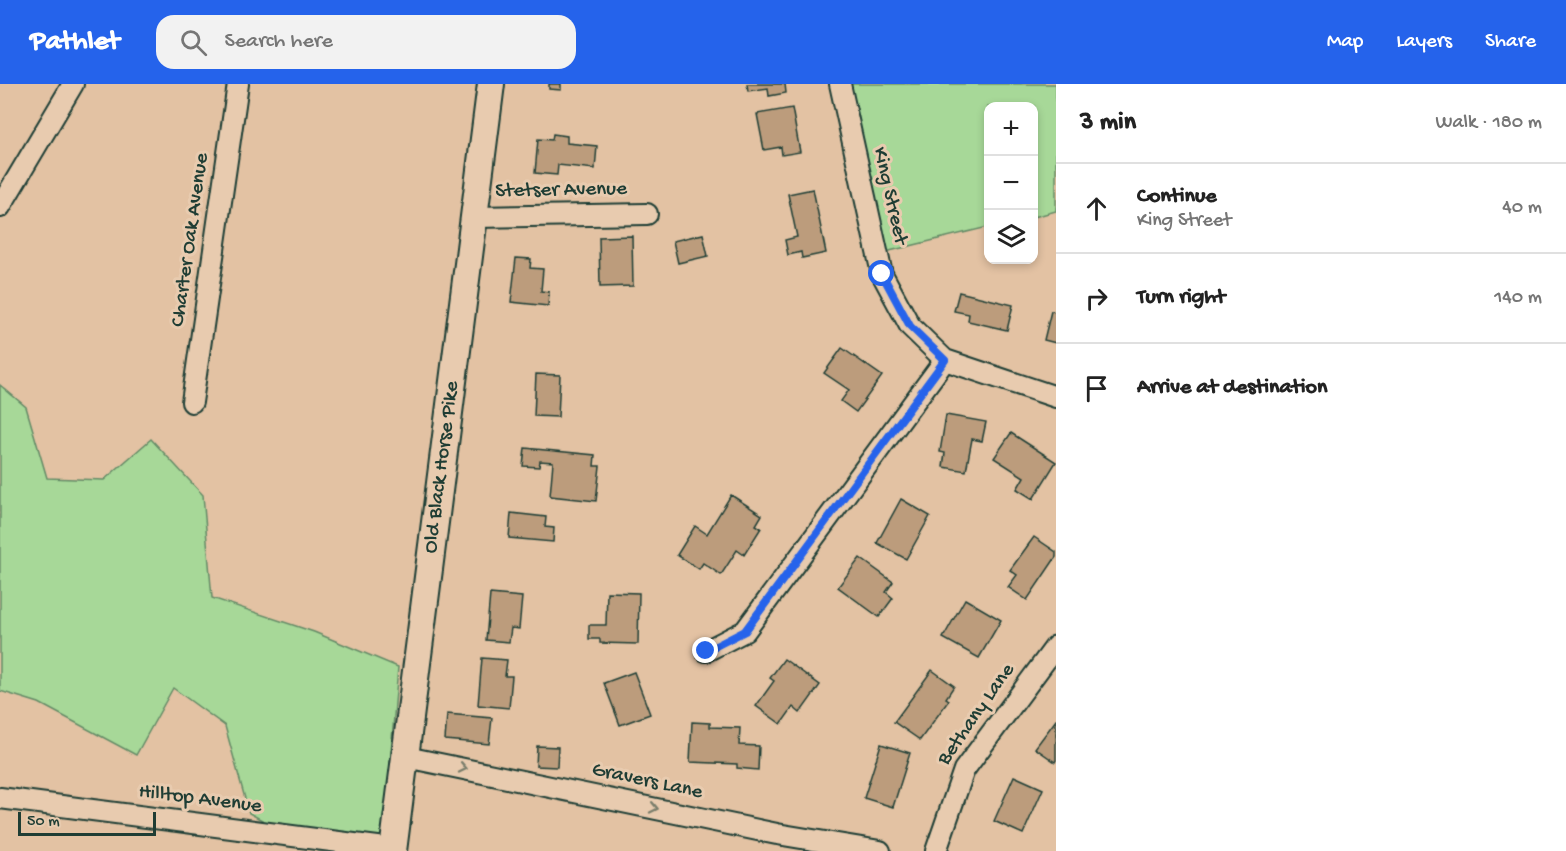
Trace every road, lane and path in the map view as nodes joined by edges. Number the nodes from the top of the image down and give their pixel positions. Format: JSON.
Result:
{"nodes":[{"id":1,"x":73,"y":84,"type":"edge"},
{"id":2,"x":238,"y":84,"type":"edge"},
{"id":3,"x":491,"y":84,"type":"edge"},
{"id":4,"x":840,"y":84,"type":"edge"},
{"id":5,"x":0,"y":207,"type":"edge"},
{"id":6,"x":647,"y":214,"type":"dead end"},
{"id":7,"x":476,"y":217,"type":"junction"},
{"id":8,"x":945,"y":360,"type":"junction"},
{"id":9,"x":1056,"y":397,"type":"edge"},
{"id":10,"x":192,"y":402,"type":"dead end"},
{"id":11,"x":1056,"y":646,"type":"edge"},
{"id":12,"x":706,"y":651,"type":"dead end"},
{"id":13,"x":405,"y":756,"type":"junction"},
{"id":14,"x":0,"y":798,"type":"edge"},
{"id":15,"x":393,"y":850,"type":"edge"},
{"id":16,"x":880,"y":851,"type":"edge"},
{"id":17,"x":936,"y":851,"type":"edge"}],
"edges":[{"from":1,"to":5,"type":"street"},
{"from":2,"to":10,"type":"street","name":"Charter Oak Avenue"},
{"from":3,"to":7,"type":"street","name":"Old Black Horse Pike"},
{"from":4,"to":8,"type":"street","name":"King Street"},
{"from":6,"to":7,"type":"street","name":"Stetser Avenue"},
{"from":7,"to":13,"type":"street","name":"Old Black Horse Pike"},
{"from":8,"to":9,"type":"street","name":"King Street"},
{"from":8,"to":12,"type":"street"},
{"from":11,"to":17,"type":"street","name":"Bethany Lane"},
{"from":13,"to":15,"type":"street","name":"Old Black Horse Pike"},
{"from":13,"to":16,"type":"street","name":"Gravers Lane","one_way":true},
{"from":14,"to":15,"type":"street","name":"Hilltop Avenue"}]}
